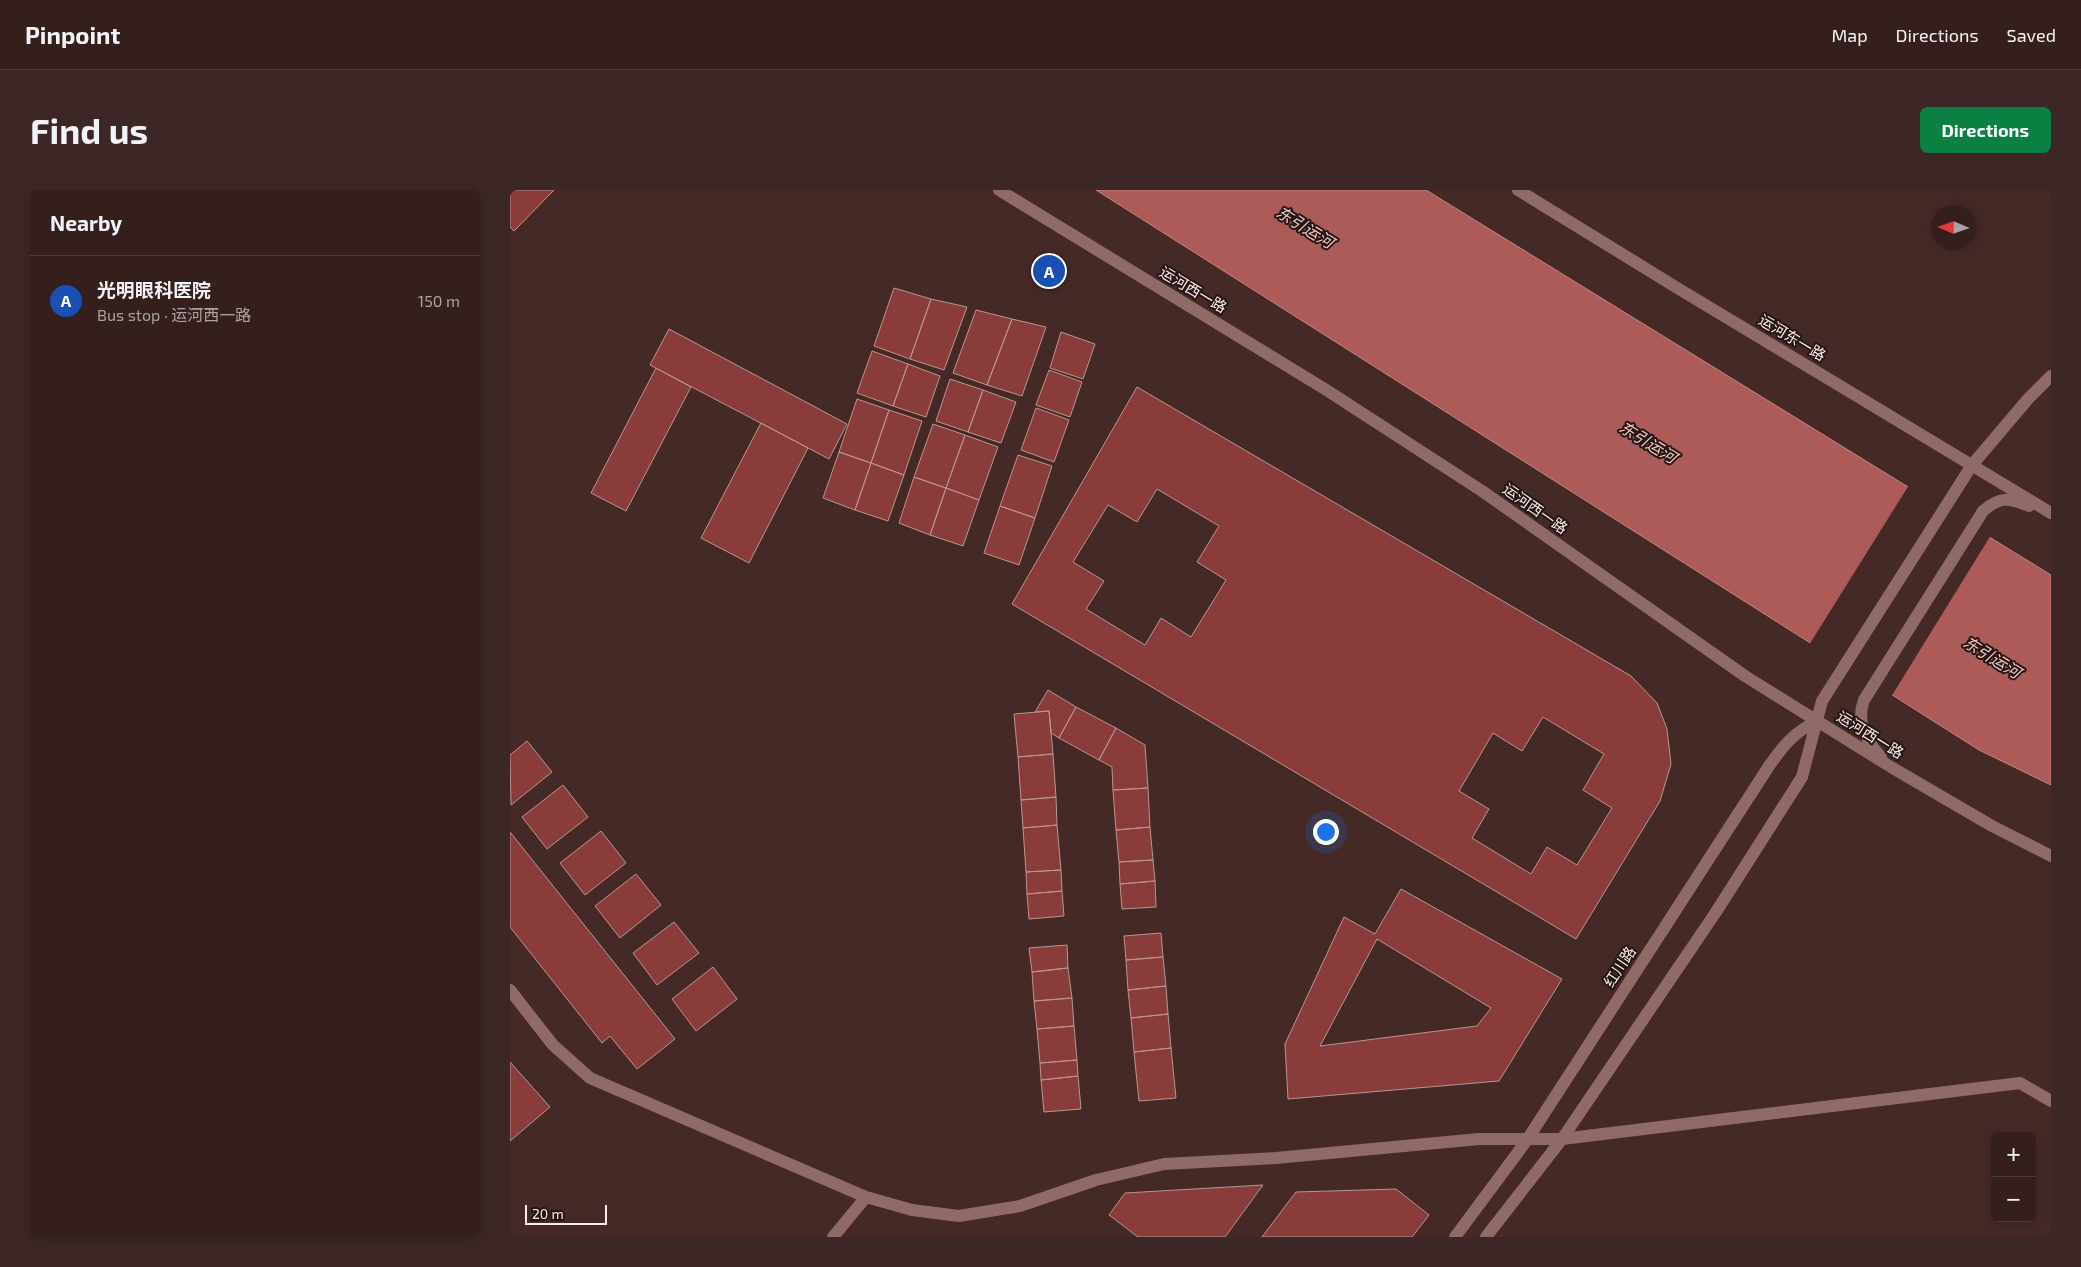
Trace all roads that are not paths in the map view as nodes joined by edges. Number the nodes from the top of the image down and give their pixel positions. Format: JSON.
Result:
{"nodes":[{"id":1,"x":999,"y":190,"type":"edge"},
{"id":2,"x":1518,"y":190,"type":"edge"},
{"id":3,"x":2051,"y":376,"type":"edge"},
{"id":4,"x":1972,"y":465,"type":"junction"},
{"id":5,"x":2051,"y":514,"type":"edge"},
{"id":6,"x":1816,"y":721,"type":"junction"},
{"id":7,"x":1891,"y":767,"type":"junction"},
{"id":8,"x":2051,"y":856,"type":"edge"},
{"id":9,"x":510,"y":990,"type":"edge"},
{"id":10,"x":2051,"y":1101,"type":"edge"},
{"id":11,"x":1562,"y":1139,"type":"junction"},
{"id":12,"x":1527,"y":1140,"type":"junction"},
{"id":13,"x":866,"y":1197,"type":"junction"},
{"id":14,"x":833,"y":1237,"type":"edge"},
{"id":15,"x":1455,"y":1237,"type":"edge"},
{"id":16,"x":1486,"y":1237,"type":"edge"}],
"edges":[{"from":1,"to":6,"type":"street","name":"运河西一路"},
{"from":2,"to":4,"type":"street","name":"运河东一路"},
{"from":3,"to":4,"type":"street"},
{"from":4,"to":5,"type":"street","name":"运河东一路"},
{"from":4,"to":6,"type":"street"},
{"from":5,"to":7,"type":"street"},
{"from":6,"to":7,"type":"street","name":"运河西一路"},
{"from":6,"to":11,"type":"street"},
{"from":6,"to":12,"type":"street","name":"红川路"},
{"from":7,"to":8,"type":"street","name":"运河西一路"},
{"from":9,"to":13,"type":"street"},
{"from":10,"to":11,"type":"street"},
{"from":11,"to":12,"type":"street"},
{"from":11,"to":16,"type":"street"},
{"from":12,"to":13,"type":"street"},
{"from":12,"to":15,"type":"street","name":"红川路"},
{"from":13,"to":14,"type":"street"}]}
